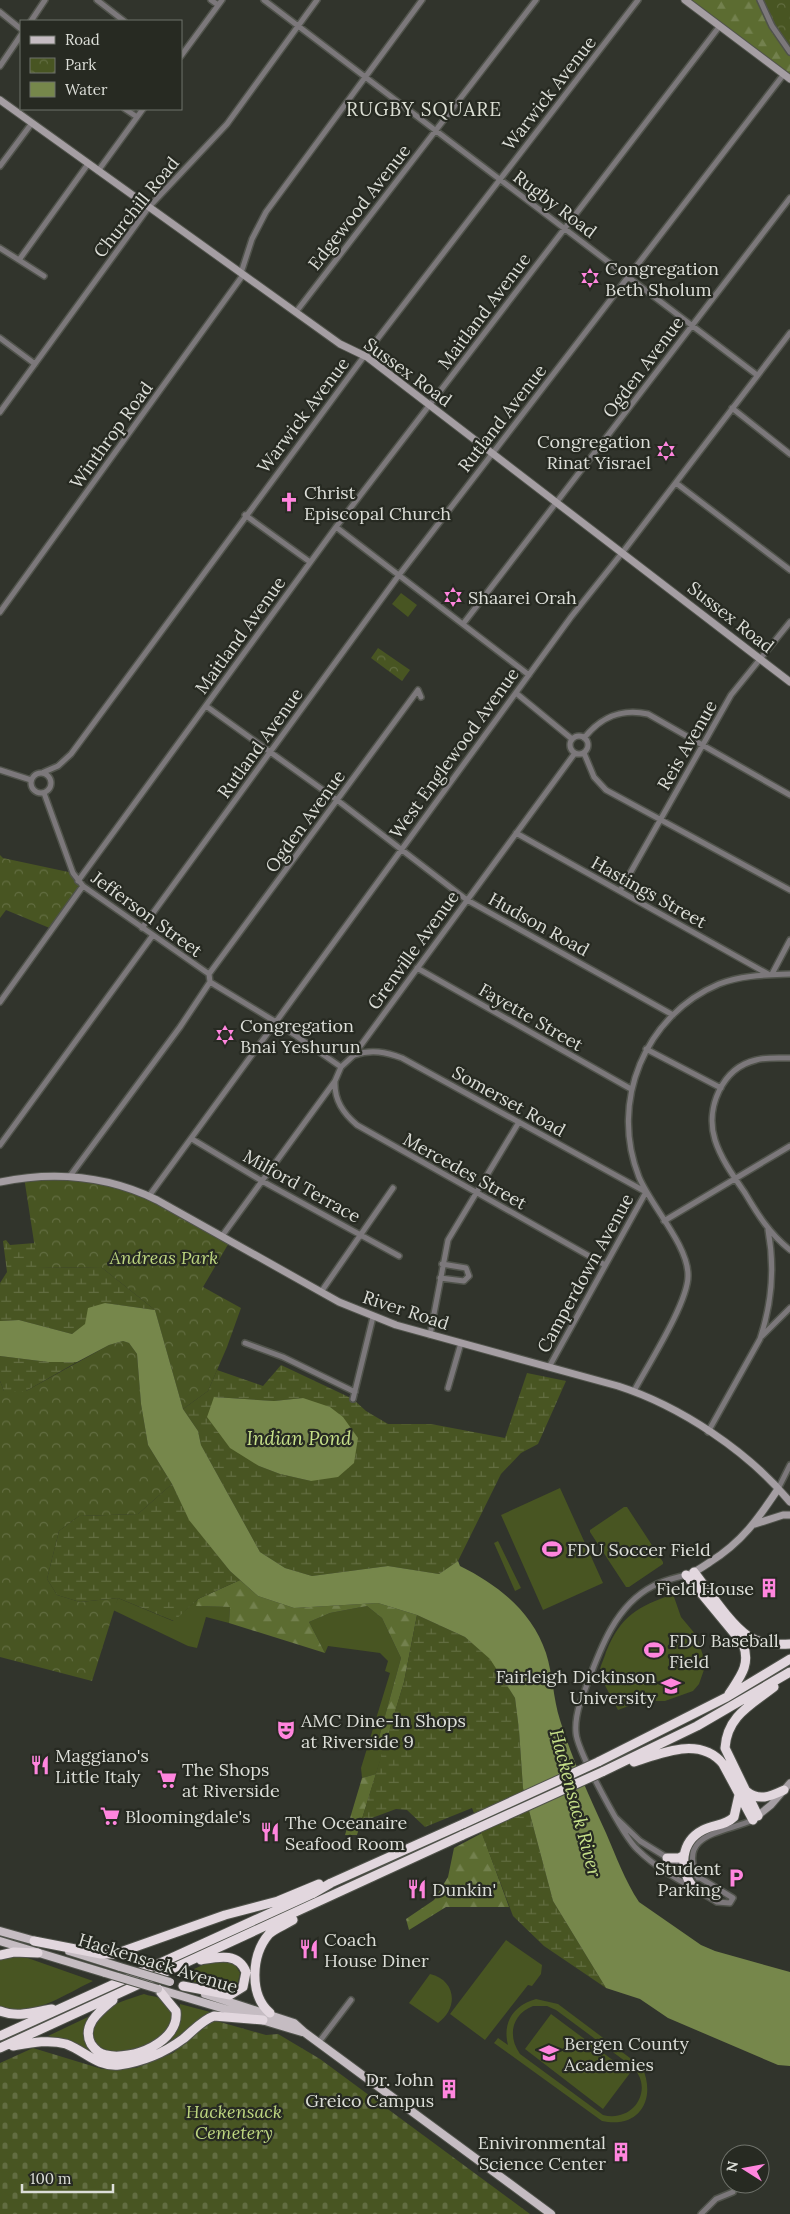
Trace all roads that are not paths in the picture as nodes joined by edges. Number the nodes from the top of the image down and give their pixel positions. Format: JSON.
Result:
{"nodes":[{"id":1,"x":45,"y":0,"type":"edge"},
{"id":2,"x":97,"y":0,"type":"edge"},
{"id":3,"x":211,"y":0,"type":"edge"},
{"id":4,"x":222,"y":0,"type":"edge"},
{"id":5,"x":264,"y":0,"type":"edge"},
{"id":6,"x":317,"y":0,"type":"edge"},
{"id":7,"x":422,"y":0,"type":"edge"},
{"id":8,"x":536,"y":0,"type":"edge"},
{"id":9,"x":638,"y":0,"type":"edge"},
{"id":10,"x":685,"y":0,"type":"edge"},
{"id":11,"x":760,"y":0,"type":"edge"},
{"id":12,"x":218,"y":5,"type":"junction"},
{"id":13,"x":0,"y":12,"type":"edge"},
{"id":14,"x":32,"y":20,"type":"edge"},
{"id":15,"x":123,"y":20,"type":"edge"},
{"id":16,"x":298,"y":26,"type":"junction"},
{"id":17,"x":720,"y":27,"type":"junction"},
{"id":18,"x":20,"y":28,"type":"edge"},
{"id":19,"x":20,"y":36,"type":"edge"},
{"id":20,"x":790,"y":52,"type":"edge"},
{"id":21,"x":182,"y":55,"type":"edge"},
{"id":22,"x":0,"y":66,"type":"edge"},
{"id":23,"x":787,"y":76,"type":"edge"},
{"id":24,"x":365,"y":77,"type":"junction"},
{"id":25,"x":0,"y":100,"type":"edge"},
{"id":26,"x":126,"y":110,"type":"edge"},
{"id":27,"x":142,"y":110,"type":"edge"},
{"id":28,"x":137,"y":117,"type":"junction"},
{"id":29,"x":32,"y":123,"type":"junction"},
{"id":30,"x":436,"y":131,"type":"junction"},
{"id":31,"x":88,"y":164,"type":"junction"},
{"id":32,"x":0,"y":166,"type":"edge"},
{"id":33,"x":98,"y":171,"type":"junction"},
{"id":34,"x":500,"y":180,"type":"junction"},
{"id":35,"x":790,"y":198,"type":"edge"},
{"id":36,"x":149,"y":207,"type":"junction"},
{"id":37,"x":564,"y":228,"type":"junction"},
{"id":38,"x":0,"y":248,"type":"edge"},
{"id":39,"x":19,"y":260,"type":"junction"},
{"id":40,"x":242,"y":274,"type":"junction"},
{"id":41,"x":44,"y":276,"type":"dead end"},
{"id":42,"x":628,"y":277,"type":"junction"},
{"id":43,"x":296,"y":312,"type":"junction"},
{"id":44,"x":692,"y":326,"type":"junction"},
{"id":45,"x":790,"y":333,"type":"edge"},
{"id":46,"x":0,"y":338,"type":"edge"},
{"id":47,"x":788,"y":340,"type":"edge"},
{"id":48,"x":365,"y":355,"type":"junction"},
{"id":49,"x":35,"y":364,"type":"junction"},
{"id":50,"x":757,"y":375,"type":"junction"},
{"id":51,"x":429,"y":404,"type":"junction"},
{"id":52,"x":732,"y":408,"type":"junction"},
{"id":53,"x":0,"y":412,"type":"edge"},
{"id":54,"x":492,"y":453,"type":"junction"},
{"id":55,"x":790,"y":454,"type":"edge"},
{"id":56,"x":676,"y":483,"type":"junction"},
{"id":57,"x":556,"y":502,"type":"junction"},
{"id":58,"x":245,"y":515,"type":"junction"},
{"id":59,"x":336,"y":527,"type":"junction"},
{"id":60,"x":622,"y":553,"type":"junction"},
{"id":61,"x":310,"y":562,"type":"junction"},
{"id":62,"x":790,"y":570,"type":"edge"},
{"id":63,"x":399,"y":575,"type":"junction"},
{"id":64,"x":0,"y":612,"type":"edge"},
{"id":65,"x":790,"y":622,"type":"edge"},
{"id":66,"x":463,"y":624,"type":"junction"},
{"id":67,"x":761,"y":658,"type":"junction"},
{"id":68,"x":529,"y":675,"type":"junction"},
{"id":69,"x":790,"y":682,"type":"edge"},
{"id":70,"x":516,"y":693,"type":"junction"},
{"id":71,"x":420,"y":697,"type":"dead end"},
{"id":72,"x":206,"y":706,"type":"junction"},
{"id":73,"x":584,"y":738,"type":"junction"},
{"id":74,"x":572,"y":739,"type":"junction"},
{"id":75,"x":703,"y":745,"type":"junction"},
{"id":76,"x":270,"y":752,"type":"junction"},
{"id":77,"x":584,"y":753,"type":"junction"},
{"id":78,"x":575,"y":754,"type":"junction"},
{"id":79,"x":0,"y":770,"type":"edge"},
{"id":80,"x":44,"y":772,"type":"junction"},
{"id":81,"x":31,"y":780,"type":"junction"},
{"id":82,"x":44,"y":793,"type":"junction"},
{"id":83,"x":790,"y":795,"type":"edge"},
{"id":84,"x":337,"y":800,"type":"junction"},
{"id":85,"x":660,"y":820,"type":"junction"},
{"id":86,"x":516,"y":833,"type":"junction"},
{"id":87,"x":402,"y":849,"type":"junction"},
{"id":88,"x":78,"y":881,"type":"junction"},
{"id":89,"x":83,"y":886,"type":"junction"},
{"id":90,"x":790,"y":890,"type":"edge"},
{"id":91,"x":620,"y":891,"type":"junction"},
{"id":92,"x":467,"y":900,"type":"junction"},
{"id":93,"x":142,"y":928,"type":"junction"},
{"id":94,"x":153,"y":935,"type":"junction"},
{"id":95,"x":790,"y":940,"type":"edge"},
{"id":96,"x":417,"y":968,"type":"junction"},
{"id":97,"x":209,"y":974,"type":"junction"},
{"id":98,"x":770,"y":974,"type":"junction"},
{"id":99,"x":790,"y":974,"type":"edge"},
{"id":100,"x":210,"y":982,"type":"junction"},
{"id":101,"x":0,"y":1002,"type":"edge"},
{"id":102,"x":673,"y":1014,"type":"junction"},
{"id":103,"x":276,"y":1022,"type":"junction"},
{"id":104,"x":646,"y":1049,"type":"junction"},
{"id":105,"x":354,"y":1056,"type":"junction"},
{"id":106,"x":790,"y":1058,"type":"edge"},
{"id":107,"x":341,"y":1067,"type":"junction"},
{"id":108,"x":336,"y":1081,"type":"junction"},
{"id":109,"x":721,"y":1088,"type":"junction"},
{"id":110,"x":631,"y":1089,"type":"junction"},
{"id":111,"x":519,"y":1122,"type":"junction"},
{"id":112,"x":192,"y":1139,"type":"junction"},
{"id":113,"x":0,"y":1145,"type":"edge"},
{"id":114,"x":790,"y":1146,"type":"edge"},
{"id":115,"x":70,"y":1176,"type":"junction"},
{"id":116,"x":735,"y":1179,"type":"junction"},
{"id":117,"x":262,"y":1181,"type":"junction"},
{"id":118,"x":0,"y":1182,"type":"edge"},
{"id":119,"x":393,"y":1188,"type":"dead end"},
{"id":120,"x":476,"y":1192,"type":"junction"},
{"id":121,"x":646,"y":1192,"type":"junction"},
{"id":122,"x":149,"y":1196,"type":"junction"},
{"id":123,"x":664,"y":1221,"type":"junction"},
{"id":124,"x":768,"y":1230,"type":"junction"},
{"id":125,"x":361,"y":1234,"type":"junction"},
{"id":126,"x":222,"y":1236,"type":"junction"},
{"id":127,"x":790,"y":1250,"type":"edge"},
{"id":128,"x":399,"y":1256,"type":"dead end"},
{"id":129,"x":442,"y":1264,"type":"junction"},
{"id":130,"x":605,"y":1266,"type":"junction"},
{"id":131,"x":440,"y":1278,"type":"junction"},
{"id":132,"x":322,"y":1292,"type":"junction"},
{"id":133,"x":790,"y":1308,"type":"edge"},
{"id":134,"x":373,"y":1317,"type":"junction"},
{"id":135,"x":430,"y":1335,"type":"junction"},
{"id":136,"x":760,"y":1338,"type":"junction"},
{"id":137,"x":245,"y":1343,"type":"dead end"},
{"id":138,"x":461,"y":1343,"type":"junction"},
{"id":139,"x":549,"y":1367,"type":"junction"},
{"id":140,"x":448,"y":1388,"type":"dead end"},
{"id":141,"x":634,"y":1391,"type":"junction"},
{"id":142,"x":355,"y":1392,"type":"junction"},
{"id":143,"x":353,"y":1399,"type":"dead end"},
{"id":144,"x":708,"y":1432,"type":"junction"},
{"id":145,"x":790,"y":1465,"type":"edge"},
{"id":146,"x":778,"y":1489,"type":"junction"},
{"id":147,"x":790,"y":1502,"type":"edge"},
{"id":148,"x":790,"y":1515,"type":"edge"},
{"id":149,"x":755,"y":1524,"type":"junction"},
{"id":150,"x":690,"y":1573,"type":"junction"},
{"id":151,"x":790,"y":1644,"type":"edge"},
{"id":152,"x":790,"y":1659,"type":"edge"},
{"id":153,"x":790,"y":1673,"type":"edge"},
{"id":154,"x":727,"y":1697,"type":"junction"},
{"id":155,"x":602,"y":1772,"type":"junction"},
{"id":156,"x":787,"y":1787,"type":"edge"},
{"id":157,"x":743,"y":1793,"type":"junction"},
{"id":158,"x":616,"y":1818,"type":"junction"},
{"id":159,"x":756,"y":1818,"type":"junction"},
{"id":160,"x":684,"y":1855,"type":"junction"},
{"id":161,"x":667,"y":1858,"type":"junction"},
{"id":162,"x":683,"y":1868,"type":"junction"},
{"id":163,"x":699,"y":1878,"type":"junction"},
{"id":164,"x":331,"y":1883,"type":"junction"},
{"id":165,"x":693,"y":1887,"type":"junction"},
{"id":166,"x":315,"y":1904,"type":"junction"},
{"id":167,"x":0,"y":1930,"type":"edge"},
{"id":168,"x":0,"y":1941,"type":"edge"},
{"id":169,"x":34,"y":1941,"type":"junction"},
{"id":170,"x":38,"y":1953,"type":"junction"},
{"id":171,"x":0,"y":1955,"type":"edge"},
{"id":172,"x":184,"y":1964,"type":"junction"},
{"id":173,"x":183,"y":1986,"type":"junction"},
{"id":174,"x":158,"y":1989,"type":"junction"},
{"id":175,"x":123,"y":1992,"type":"junction"},
{"id":176,"x":351,"y":2000,"type":"dead end"},
{"id":177,"x":64,"y":2006,"type":"junction"},
{"id":178,"x":0,"y":2011,"type":"edge"},
{"id":179,"x":266,"y":2016,"type":"junction"},
{"id":180,"x":0,"y":2036,"type":"edge"},
{"id":181,"x":318,"y":2042,"type":"junction"},
{"id":182,"x":0,"y":2048,"type":"edge"},
{"id":183,"x":727,"y":2194,"type":"edge"},
{"id":184,"x":551,"y":2214,"type":"edge"},
{"id":185,"x":701,"y":2214,"type":"edge"}],
"edges":[{"from":1,"to":14,"type":"street"},
{"from":2,"to":15,"type":"street"},
{"from":3,"to":12,"type":"street"},
{"from":4,"to":12,"type":"street"},
{"from":5,"to":16,"type":"street","name":"Rugby Road"},
{"from":6,"to":16,"type":"street","name":"Churchill Road"},
{"from":7,"to":24,"type":"street","name":"Winthrop Road"},
{"from":8,"to":30,"type":"street","name":"Edgewood Avenue"},
{"from":9,"to":34,"type":"street","name":"Warwick Avenue"},
{"from":10,"to":17,"type":"street"},
{"from":11,"to":20,"type":"street"},
{"from":12,"to":21,"type":"street"},
{"from":13,"to":18,"type":"street"},
{"from":16,"to":24,"type":"street","name":"Rugby Road"},
{"from":16,"to":36,"type":"street","name":"Churchill Road"},
{"from":17,"to":23,"type":"street"},
{"from":17,"to":37,"type":"street","name":"Maitland Avenue"},
{"from":19,"to":22,"type":"street"},
{"from":23,"to":42,"type":"street","name":"Rutland Avenue"},
{"from":24,"to":30,"type":"street","name":"Rugby Road"},
{"from":24,"to":40,"type":"street","name":"Winthrop Road"},
{"from":25,"to":29,"type":"street","name":"Sussex Road"},
{"from":26,"to":28,"type":"street"},
{"from":27,"to":28,"type":"street"},
{"from":28,"to":33,"type":"street"},
{"from":29,"to":31,"type":"street","name":"Sussex Road"},
{"from":29,"to":32,"type":"street"},
{"from":30,"to":34,"type":"street","name":"Rugby Road"},
{"from":30,"to":43,"type":"street","name":"Edgewood Avenue"},
{"from":31,"to":33,"type":"street","name":"Sussex Road"},
{"from":31,"to":39,"type":"street"},
{"from":33,"to":36,"type":"street","name":"Sussex Road"},
{"from":34,"to":37,"type":"street","name":"Rugby Road"},
{"from":34,"to":48,"type":"street","name":"Warwick Avenue"},
{"from":35,"to":44,"type":"street","name":"Ogden Avenue"},
{"from":36,"to":40,"type":"street","name":"Sussex Road"},
{"from":36,"to":49,"type":"street","name":"Churchill Road"},
{"from":37,"to":42,"type":"street","name":"Rugby Road"},
{"from":37,"to":51,"type":"street","name":"Maitland Avenue"},
{"from":38,"to":39,"type":"street"},
{"from":39,"to":41,"type":"street"},
{"from":40,"to":43,"type":"street","name":"Sussex Road"},
{"from":40,"to":64,"type":"street","name":"Winthrop Road"},
{"from":42,"to":44,"type":"street","name":"Rugby Road"},
{"from":42,"to":54,"type":"street","name":"Rutland Avenue"},
{"from":43,"to":48,"type":"street","name":"Sussex Road"},
{"from":44,"to":50,"type":"street","name":"Rugby Road"},
{"from":44,"to":57,"type":"street","name":"Ogden Avenue"},
{"from":45,"to":47,"type":"street","name":"West Englewood Avenue"},
{"from":46,"to":49,"type":"street"},
{"from":47,"to":50,"type":"street","name":"West Englewood Avenue"},
{"from":48,"to":51,"type":"street","name":"Sussex Road"},
{"from":48,"to":58,"type":"street","name":"Warwick Avenue"},
{"from":49,"to":53,"type":"street","name":"Churchill Road"},
{"from":50,"to":52,"type":"street","name":"West Englewood Avenue"},
{"from":51,"to":54,"type":"street","name":"Sussex Road"},
{"from":51,"to":59,"type":"street","name":"Maitland Avenue"},
{"from":52,"to":55,"type":"street"},
{"from":52,"to":56,"type":"street","name":"West Englewood Avenue"},
{"from":54,"to":57,"type":"street","name":"Sussex Road"},
{"from":54,"to":63,"type":"street","name":"Rutland Avenue"},
{"from":56,"to":60,"type":"street","name":"West Englewood Avenue"},
{"from":56,"to":62,"type":"street"},
{"from":57,"to":60,"type":"street","name":"Sussex Road"},
{"from":57,"to":66,"type":"street","name":"Ogden Avenue"},
{"from":58,"to":61,"type":"street"},
{"from":58,"to":80,"type":"street","name":"Warwick Avenue"},
{"from":59,"to":61,"type":"street","name":"Maitland Avenue"},
{"from":59,"to":63,"type":"street"},
{"from":60,"to":67,"type":"street","name":"Sussex Road"},
{"from":60,"to":68,"type":"street","name":"West Englewood Avenue"},
{"from":61,"to":72,"type":"street","name":"Maitland Avenue"},
{"from":63,"to":66,"type":"street"},
{"from":63,"to":76,"type":"street","name":"Rutland Avenue"},
{"from":65,"to":67,"type":"street","name":"Reis Avenue"},
{"from":66,"to":68,"type":"street"},
{"from":67,"to":69,"type":"street","name":"Sussex Road"},
{"from":67,"to":75,"type":"street","name":"Reis Avenue"},
{"from":68,"to":70,"type":"street","name":"West Englewood Avenue"},
{"from":70,"to":74,"type":"street"},
{"from":70,"to":87,"type":"street","name":"West Englewood Avenue"},
{"from":71,"to":84,"type":"street","name":"Ogden Avenue"},
{"from":72,"to":76,"type":"street","name":"Hudson Road"},
{"from":72,"to":88,"type":"street","name":"Maitland Avenue"},
{"from":73,"to":74,"type":"street"},
{"from":73,"to":75,"type":"street"},
{"from":73,"to":77,"type":"street"},
{"from":74,"to":78,"type":"street"},
{"from":75,"to":83,"type":"street"},
{"from":75,"to":85,"type":"street","name":"Reis Avenue"},
{"from":76,"to":84,"type":"street","name":"Hudson Road"},
{"from":76,"to":93,"type":"street","name":"Rutland Avenue"},
{"from":77,"to":78,"type":"street"},
{"from":77,"to":85,"type":"street"},
{"from":78,"to":86,"type":"street","name":"Grenville Avenue"},
{"from":79,"to":81,"type":"street"},
{"from":80,"to":81,"type":"street"},
{"from":80,"to":82,"type":"street"},
{"from":81,"to":82,"type":"street"},
{"from":82,"to":88,"type":"street","name":"Jefferson Street"},
{"from":84,"to":87,"type":"street","name":"Hudson Road"},
{"from":84,"to":97,"type":"street","name":"Ogden Avenue"},
{"from":85,"to":90,"type":"street"},
{"from":85,"to":91,"type":"street","name":"Reis Avenue"},
{"from":86,"to":91,"type":"street","name":"Hastings Street"},
{"from":86,"to":92,"type":"street","name":"Grenville Avenue"},
{"from":87,"to":92,"type":"street","name":"Hudson Road"},
{"from":87,"to":103,"type":"street","name":"West Englewood Avenue"},
{"from":88,"to":89,"type":"street","name":"Jefferson Street"},
{"from":89,"to":93,"type":"street","name":"Jefferson Street"},
{"from":89,"to":101,"type":"street"},
{"from":91,"to":98,"type":"street","name":"Hastings Street"},
{"from":92,"to":96,"type":"street","name":"Grenville Avenue"},
{"from":92,"to":102,"type":"street","name":"Hudson Road"},
{"from":93,"to":94,"type":"street","name":"Jefferson Street"},
{"from":94,"to":97,"type":"street","name":"Jefferson Street"},
{"from":94,"to":113,"type":"street"},
{"from":95,"to":98,"type":"street"},
{"from":96,"to":105,"type":"street","name":"Grenville Avenue"},
{"from":96,"to":110,"type":"street","name":"Fayette Street"},
{"from":97,"to":100,"type":"street","name":"Jefferson Street"},
{"from":98,"to":99,"type":"street"},
{"from":98,"to":102,"type":"street"},
{"from":100,"to":103,"type":"street","name":"Jefferson Street"},
{"from":100,"to":115,"type":"street"},
{"from":102,"to":104,"type":"street"},
{"from":103,"to":107,"type":"street","name":"Jefferson Street"},
{"from":103,"to":112,"type":"street","name":"West Englewood Avenue"},
{"from":104,"to":109,"type":"street"},
{"from":104,"to":110,"type":"street"},
{"from":105,"to":107,"type":"street","name":"Grenville Avenue"},
{"from":105,"to":111,"type":"street","name":"Somerset Road"},
{"from":106,"to":109,"type":"street"},
{"from":107,"to":108,"type":"street"},
{"from":108,"to":117,"type":"street"},
{"from":108,"to":120,"type":"street","name":"Mercedes Street"},
{"from":109,"to":116,"type":"street"},
{"from":110,"to":121,"type":"street"},
{"from":111,"to":120,"type":"street"},
{"from":111,"to":121,"type":"street","name":"Somerset Road"},
{"from":112,"to":117,"type":"street","name":"Milford Terrace"},
{"from":112,"to":122,"type":"street","name":"West Englewood Avenue"},
{"from":114,"to":116,"type":"street"},
{"from":115,"to":118,"type":"street","name":"River Road"},
{"from":115,"to":122,"type":"street","name":"River Road"},
{"from":116,"to":123,"type":"street"},
{"from":116,"to":124,"type":"street"},
{"from":117,"to":125,"type":"street","name":"Milford Terrace"},
{"from":117,"to":126,"type":"street"},
{"from":119,"to":125,"type":"street"},
{"from":120,"to":129,"type":"street"},
{"from":120,"to":130,"type":"street","name":"Mercedes Street"},
{"from":121,"to":123,"type":"street"},
{"from":121,"to":130,"type":"street","name":"Camperdown Avenue"},
{"from":122,"to":126,"type":"street","name":"River Road"},
{"from":123,"to":141,"type":"street"},
{"from":124,"to":127,"type":"street"},
{"from":124,"to":136,"type":"street"},
{"from":125,"to":128,"type":"street","name":"Milford Terrace"},
{"from":125,"to":132,"type":"street"},
{"from":126,"to":132,"type":"street","name":"River Road"},
{"from":129,"to":131,"type":"street"},
{"from":129,"to":131,"type":"street"},
{"from":130,"to":139,"type":"street","name":"Camperdown Avenue"},
{"from":131,"to":135,"type":"street"},
{"from":132,"to":134,"type":"street","name":"River Road"},
{"from":133,"to":136,"type":"street"},
{"from":134,"to":135,"type":"street","name":"River Road"},
{"from":134,"to":142,"type":"street"},
{"from":135,"to":138,"type":"street","name":"River Road"},
{"from":136,"to":144,"type":"street"},
{"from":137,"to":142,"type":"street"},
{"from":138,"to":139,"type":"street","name":"River Road"},
{"from":138,"to":140,"type":"street"},
{"from":139,"to":141,"type":"street","name":"River Road"},
{"from":141,"to":144,"type":"street","name":"River Road"},
{"from":142,"to":143,"type":"street"},
{"from":144,"to":146,"type":"street","name":"River Road"},
{"from":145,"to":146,"type":"street"},
{"from":146,"to":147,"type":"street","name":"River Road"},
{"from":146,"to":149,"type":"street"},
{"from":148,"to":149,"type":"street"},
{"from":149,"to":150,"type":"street"},
{"from":150,"to":151,"type":"highway"},
{"from":150,"to":154,"type":"highway"},
{"from":150,"to":158,"type":"street"},
{"from":152,"to":154,"type":"highway"},
{"from":153,"to":155,"type":"highway"},
{"from":153,"to":157,"type":"highway"},
{"from":154,"to":164,"type":"highway","bridge":true},
{"from":155,"to":157,"type":"highway"},
{"from":155,"to":166,"type":"highway","bridge":true},
{"from":156,"to":157,"type":"highway"},
{"from":156,"to":159,"type":"street"},
{"from":157,"to":159,"type":"highway"},
{"from":157,"to":160,"type":"highway"},
{"from":158,"to":161,"type":"street"},
{"from":158,"to":165,"type":"street"},
{"from":159,"to":163,"type":"street"},
{"from":160,"to":161,"type":"highway"},
{"from":160,"to":162,"type":"highway"},
{"from":161,"to":162,"type":"street"},
{"from":162,"to":163,"type":"street"},
{"from":162,"to":165,"type":"highway"},
{"from":163,"to":165,"type":"street"},
{"from":164,"to":169,"type":"highway"},
{"from":164,"to":177,"type":"highway"},
{"from":166,"to":172,"type":"highway"},
{"from":166,"to":179,"type":"highway"},
{"from":167,"to":169,"type":"main road","name":"Hackensack Avenue"},
{"from":168,"to":170,"type":"main road","name":"Hackensack Avenue"},
{"from":169,"to":173,"type":"main road","name":"Hackensack Avenue","bridge":true},
{"from":170,"to":171,"type":"highway"},
{"from":170,"to":174,"type":"main road","name":"Hackensack Avenue","bridge":true},
{"from":172,"to":173,"type":"highway"},
{"from":172,"to":175,"type":"highway"},
{"from":173,"to":179,"type":"main road","name":"Hackensack Avenue"},
{"from":174,"to":175,"type":"highway"},
{"from":174,"to":179,"type":"main road","name":"Hackensack Avenue"},
{"from":175,"to":182,"type":"highway"},
{"from":176,"to":181,"type":"street"},
{"from":177,"to":178,"type":"highway"},
{"from":177,"to":180,"type":"highway"},
{"from":179,"to":181,"type":"main road","name":"Hackensack Avenue"},
{"from":179,"to":182,"type":"highway"},
{"from":181,"to":184,"type":"main road","name":"Hackensack Avenue"},
{"from":183,"to":185,"type":"street"}]}
